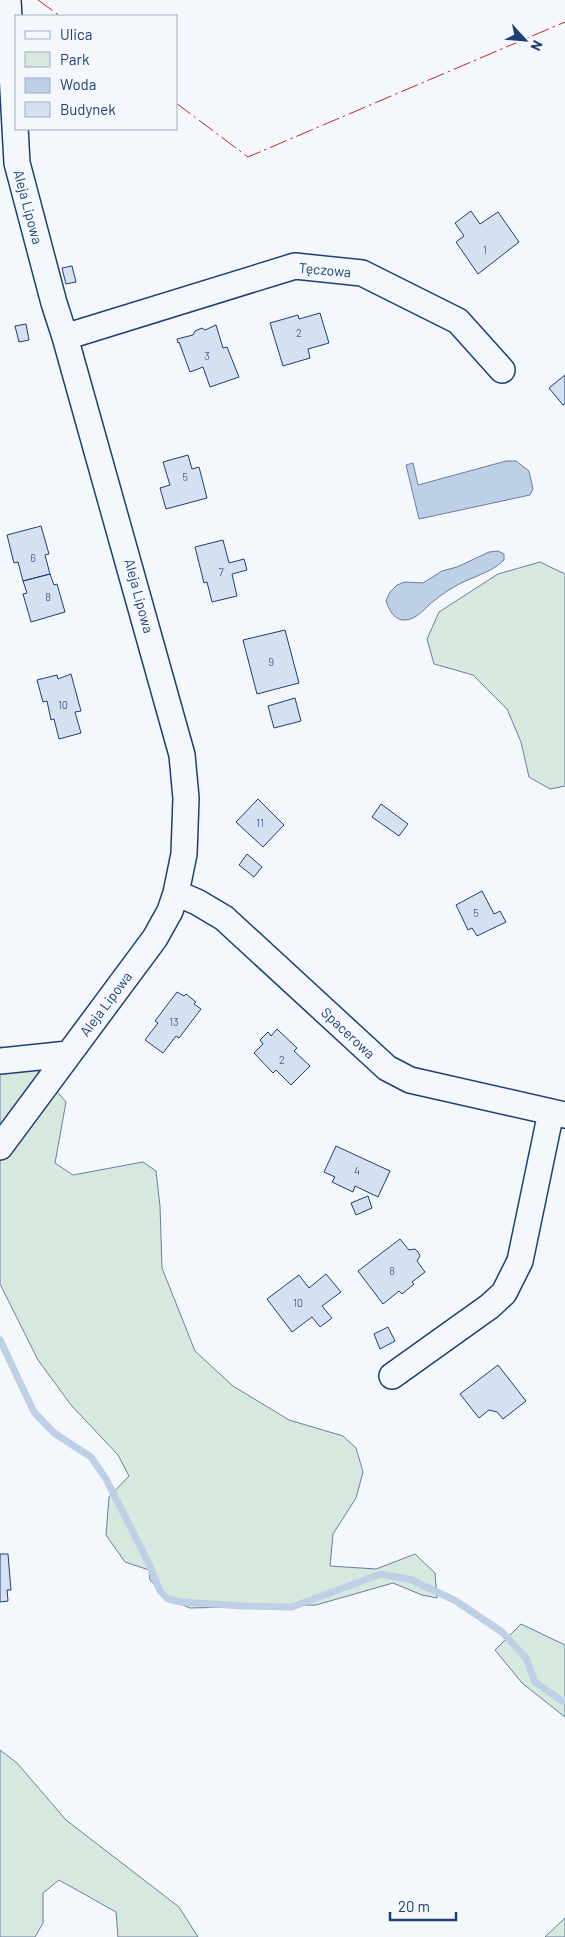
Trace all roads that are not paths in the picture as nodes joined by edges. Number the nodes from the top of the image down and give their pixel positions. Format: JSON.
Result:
{"nodes":[{"id":1,"x":8,"y":0,"type":"edge"},
{"id":2,"x":15,"y":127,"type":"edge"},
{"id":3,"x":15,"y":130,"type":"edge"},
{"id":4,"x":66,"y":337,"type":"junction"},
{"id":5,"x":502,"y":370,"type":"dead end"},
{"id":6,"x":176,"y":893,"type":"junction"},
{"id":7,"x":68,"y":1054,"type":"junction"},
{"id":8,"x":0,"y":1061,"type":"edge"},
{"id":9,"x":558,"y":1114,"type":"edge"},
{"id":10,"x":0,"y":1147,"type":"edge"},
{"id":11,"x":392,"y":1376,"type":"dead end"}],
"edges":[{"from":1,"to":2,"type":"street","name":"Aleja Lipowa"},
{"from":3,"to":4,"type":"street","name":"Aleja Lipowa"},
{"from":4,"to":5,"type":"street","name":"Tęczowa"},
{"from":4,"to":6,"type":"street","name":"Aleja Lipowa"},
{"from":6,"to":7,"type":"street","name":"Aleja Lipowa"},
{"from":6,"to":9,"type":"street","name":"Spacerowa"},
{"from":7,"to":8,"type":"street"},
{"from":7,"to":10,"type":"street","name":"Aleja Lipowa"},
{"from":9,"to":11,"type":"street","name":"Spacerowa"}]}
